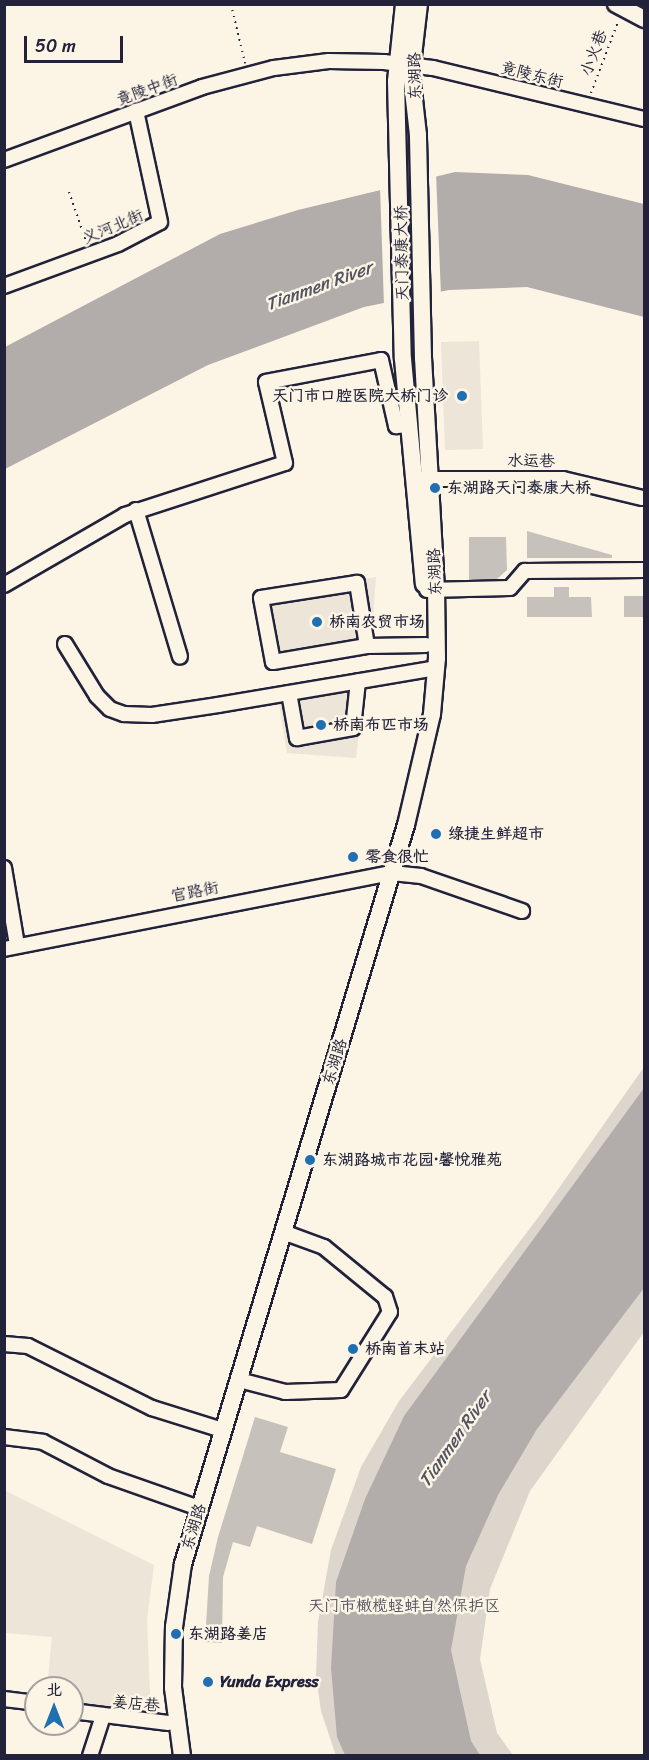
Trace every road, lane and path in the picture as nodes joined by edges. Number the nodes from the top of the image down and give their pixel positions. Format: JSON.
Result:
{"nodes":[{"id":1,"x":231,"y":4,"type":"edge"},
{"id":2,"x":404,"y":4,"type":"edge"},
{"id":3,"x":419,"y":4,"type":"edge"},
{"id":4,"x":623,"y":6,"type":"edge"},
{"id":5,"x":645,"y":12,"type":"edge"},
{"id":6,"x":645,"y":19,"type":"edge"},
{"id":7,"x":404,"y":64,"type":"junction"},
{"id":8,"x":248,"y":74,"type":"junction"},
{"id":9,"x":586,"y":105,"type":"junction"},
{"id":10,"x":136,"y":111,"type":"junction"},
{"id":11,"x":645,"y":119,"type":"edge"},
{"id":12,"x":400,"y":147,"type":"joint"},
{"id":13,"x":419,"y":147,"type":"joint"},
{"id":14,"x":4,"y":160,"type":"edge"},
{"id":15,"x":69,"y":192,"type":"dead end"},
{"id":16,"x":90,"y":255,"type":"junction"},
{"id":17,"x":4,"y":286,"type":"edge"},
{"id":18,"x":423,"y":358,"type":"joint"},
{"id":19,"x":403,"y":359,"type":"joint"},
{"id":20,"x":410,"y":425,"type":"junction"},
{"id":21,"x":423,"y":478,"type":"junction"},
{"id":22,"x":642,"y":498,"type":"dead end"},
{"id":23,"x":136,"y":510,"type":"junction"},
{"id":24,"x":645,"y":570,"type":"edge"},
{"id":25,"x":4,"y":585,"type":"edge"},
{"id":26,"x":430,"y":590,"type":"junction"},
{"id":27,"x":65,"y":644,"type":"dead end"},
{"id":28,"x":426,"y":645,"type":"junction"},
{"id":29,"x":367,"y":646,"type":"junction"},
{"id":30,"x":180,"y":657,"type":"dead end"},
{"id":31,"x":431,"y":669,"type":"junction"},
{"id":32,"x":358,"y":681,"type":"junction"},
{"id":33,"x":289,"y":693,"type":"junction"},
{"id":34,"x":4,"y":868,"type":"edge"},
{"id":35,"x":386,"y":874,"type":"junction"},
{"id":36,"x":522,"y":911,"type":"dead end"},
{"id":37,"x":11,"y":947,"type":"edge"},
{"id":38,"x":283,"y":1232,"type":"junction"},
{"id":39,"x":4,"y":1344,"type":"edge"},
{"id":40,"x":238,"y":1380,"type":"junction"},
{"id":41,"x":216,"y":1428,"type":"junction"},
{"id":42,"x":4,"y":1437,"type":"edge"},
{"id":43,"x":193,"y":1506,"type":"junction"},
{"id":44,"x":4,"y":1699,"type":"edge"},
{"id":45,"x":24,"y":1702,"type":"edge"},
{"id":46,"x":84,"y":1714,"type":"edge"},
{"id":47,"x":102,"y":1718,"type":"junction"},
{"id":48,"x":168,"y":1723,"type":"junction"},
{"id":49,"x":90,"y":1755,"type":"edge"},
{"id":50,"x":174,"y":1755,"type":"edge"},
{"id":51,"x":182,"y":1755,"type":"edge"}],
"edges":[{"from":1,"to":8,"type":"path"},
{"from":2,"to":7,"type":"main road","name":"东湖路"},
{"from":3,"to":7,"type":"main road","name":"东湖路"},
{"from":4,"to":5,"type":"main road"},
{"from":4,"to":6,"type":"main road"},
{"from":4,"to":9,"type":"path","name":"小火巷"},
{"from":7,"to":8,"type":"street","name":"竟陵中街"},
{"from":7,"to":9,"type":"street","name":"竟陵东街"},
{"from":7,"to":12,"type":"main road","name":"东湖路"},
{"from":7,"to":13,"type":"main road","name":"东湖路"},
{"from":8,"to":10,"type":"street","name":"竟陵中街"},
{"from":9,"to":11,"type":"street","name":"竟陵东街"},
{"from":10,"to":14,"type":"street","name":"竟陵中街"},
{"from":10,"to":16,"type":"street","name":"义河北街"},
{"from":12,"to":19,"type":"main road","name":"天门泰康大桥"},
{"from":13,"to":18,"type":"main road","name":"天门泰康大桥"},
{"from":15,"to":16,"type":"path"},
{"from":16,"to":17,"type":"street","name":"义河北街"},
{"from":18,"to":21,"type":"main road","name":"东湖路"},
{"from":19,"to":20,"type":"main road","name":"东湖路"},
{"from":20,"to":21,"type":"main road","name":"东湖路"},
{"from":20,"to":23,"type":"street"},
{"from":21,"to":22,"type":"street","name":"水运巷"},
{"from":21,"to":26,"type":"main road","name":"东湖路"},
{"from":23,"to":25,"type":"street"},
{"from":23,"to":30,"type":"street"},
{"from":24,"to":26,"type":"street"},
{"from":26,"to":28,"type":"main road","name":"东湖路"},
{"from":26,"to":31,"type":"main road","name":"东湖路"},
{"from":27,"to":33,"type":"street"},
{"from":28,"to":29,"type":"street"},
{"from":28,"to":31,"type":"main road","name":"东湖路"},
{"from":29,"to":29,"type":"street"},
{"from":31,"to":32,"type":"street"},
{"from":31,"to":35,"type":"main road","name":"东湖路"},
{"from":32,"to":33,"type":"street"},
{"from":32,"to":33,"type":"street"},
{"from":34,"to":37,"type":"street"},
{"from":35,"to":36,"type":"street","name":"官路街"},
{"from":35,"to":37,"type":"street","name":"官路街"},
{"from":35,"to":38,"type":"main road","name":"东湖路"},
{"from":35,"to":41,"type":"main road","name":"东湖路"},
{"from":38,"to":40,"type":"main road","name":"东湖路"},
{"from":38,"to":40,"type":"street"},
{"from":39,"to":41,"type":"street"},
{"from":40,"to":51,"type":"main road","name":"东湖路"},
{"from":41,"to":43,"type":"main road","name":"东湖路"},
{"from":42,"to":43,"type":"street"},
{"from":43,"to":48,"type":"main road","name":"东湖路"},
{"from":44,"to":45,"type":"street"},
{"from":46,"to":47,"type":"street","name":"姜店巷"},
{"from":47,"to":48,"type":"street","name":"姜店巷"},
{"from":47,"to":49,"type":"street"},
{"from":48,"to":50,"type":"main road","name":"东湖路"}]}
